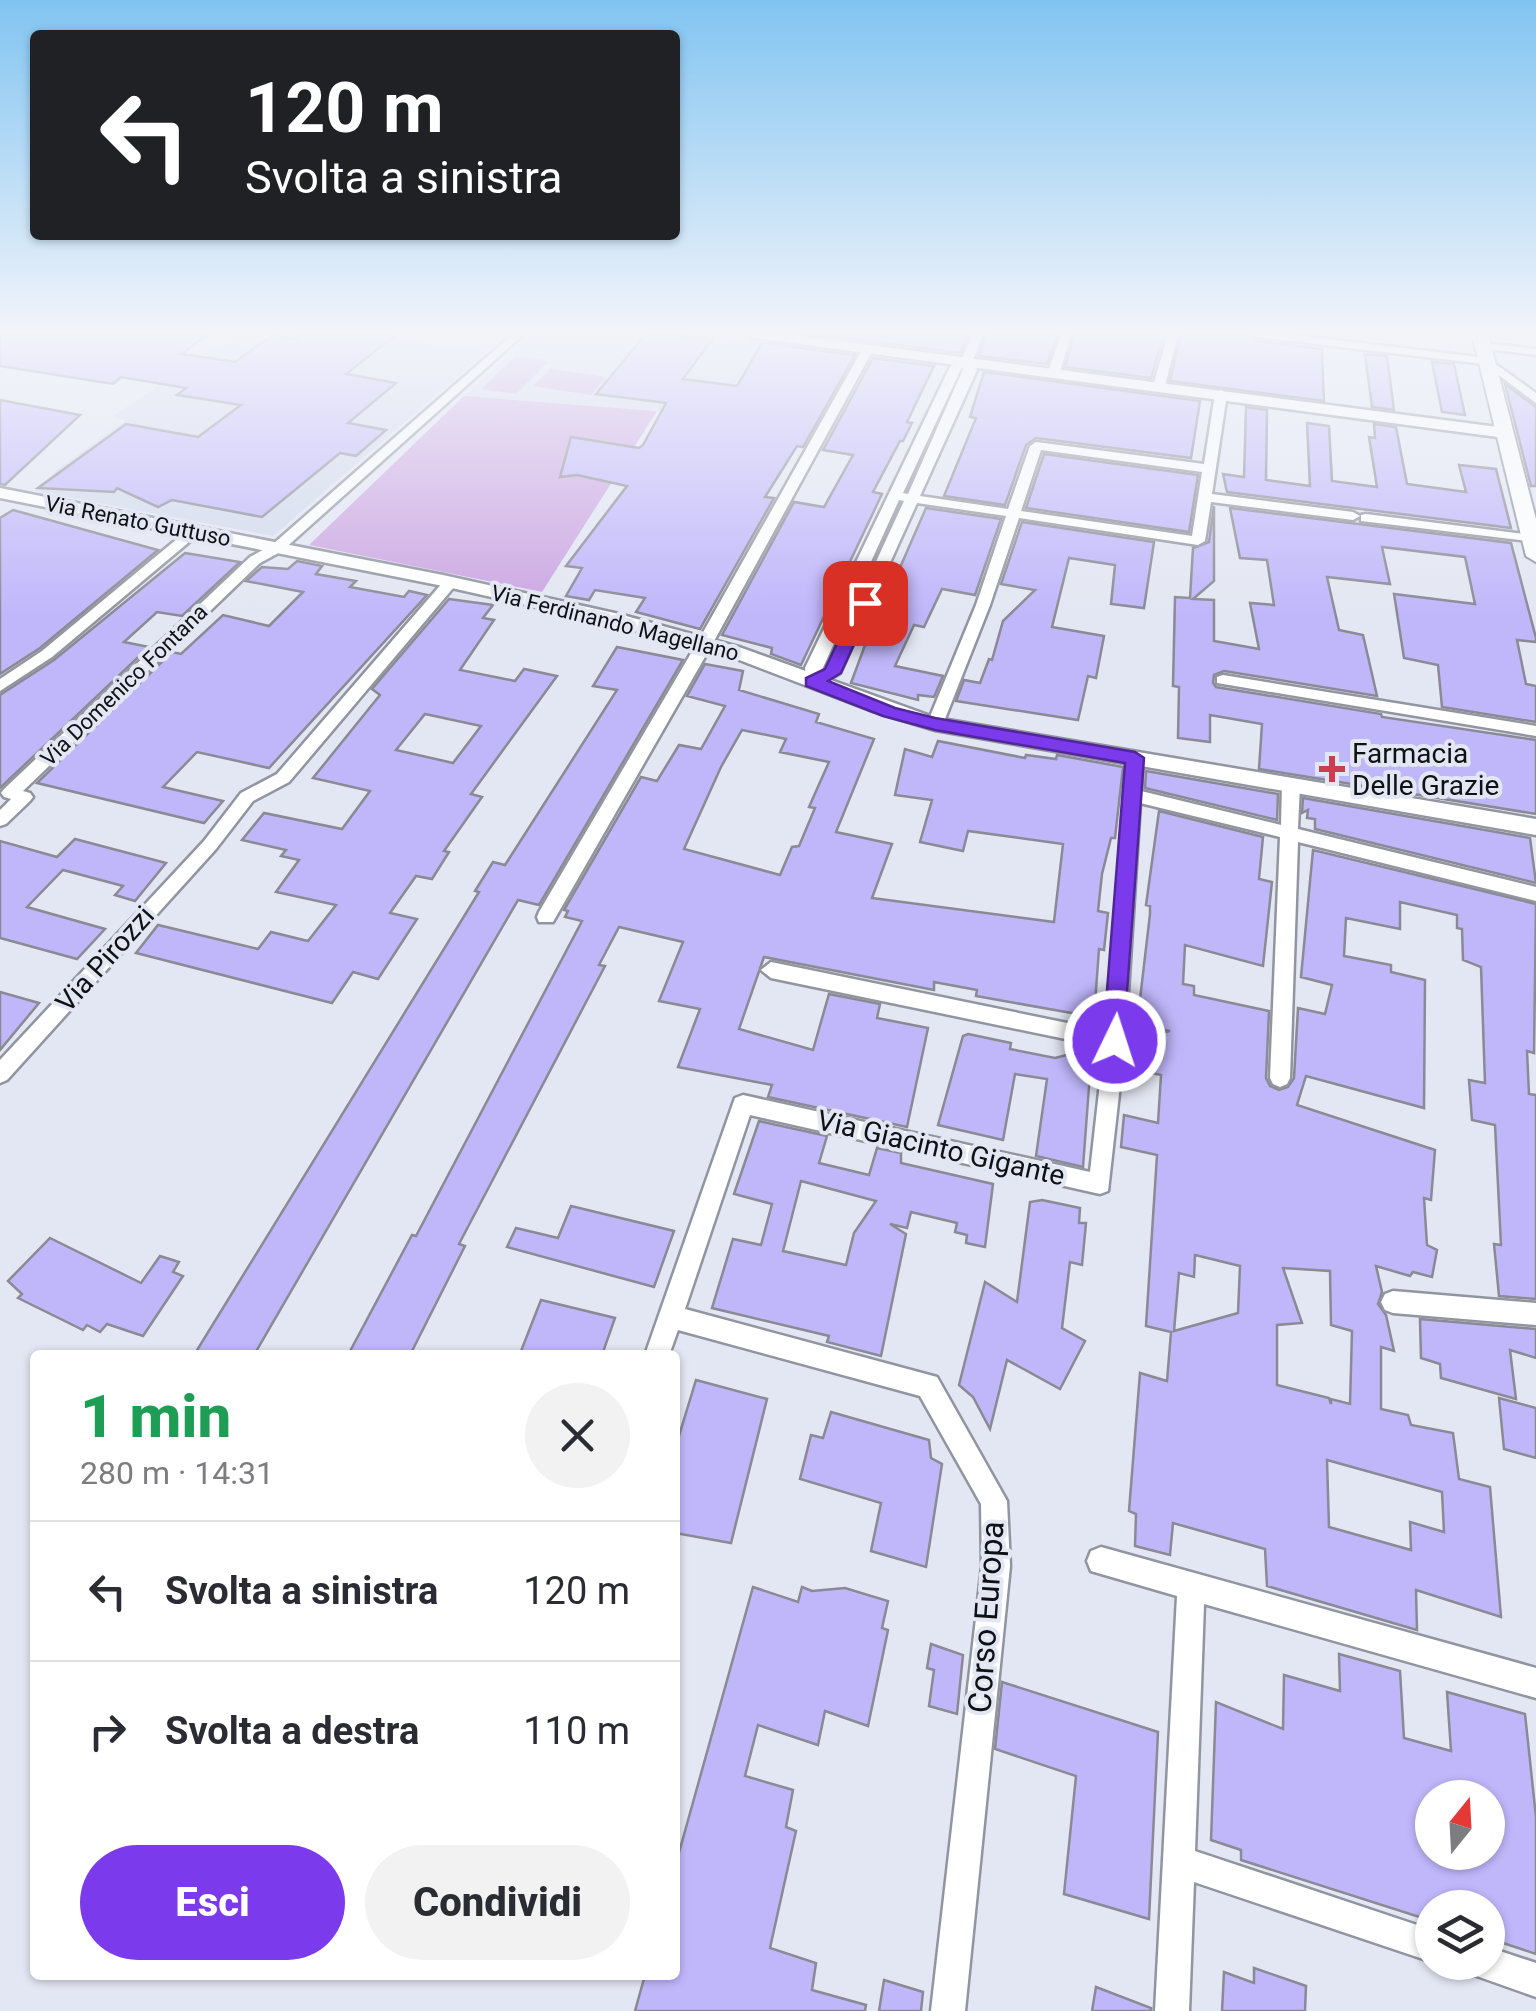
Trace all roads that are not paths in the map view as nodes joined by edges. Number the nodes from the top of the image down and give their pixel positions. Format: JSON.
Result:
{"nodes":[{"id":1,"x":412,"y":428,"type":"edge"},
{"id":2,"x":824,"y":428,"type":"edge"},
{"id":3,"x":928,"y":428,"type":"edge"},
{"id":4,"x":944,"y":428,"type":"edge"},
{"id":5,"x":1216,"y":428,"type":"edge"},
{"id":6,"x":1468,"y":428,"type":"edge"},
{"id":7,"x":1505,"y":428,"type":"edge"},
{"id":8,"x":1506,"y":433,"type":"junction"},
{"id":9,"x":1209,"y":469,"type":"junction"},
{"id":10,"x":0,"y":493,"type":"edge"},
{"id":11,"x":896,"y":496,"type":"junction"},
{"id":12,"x":1205,"y":497,"type":"junction"},
{"id":13,"x":913,"y":499,"type":"junction"},
{"id":14,"x":1016,"y":514,"type":"junction"},
{"id":15,"x":194,"y":532,"type":"junction"},
{"id":16,"x":277,"y":548,"type":"junction"},
{"id":17,"x":1534,"y":548,"type":"edge"},
{"id":18,"x":449,"y":584,"type":"junction"},
{"id":19,"x":706,"y":643,"type":"junction"},
{"id":20,"x":1224,"y":680,"type":"dead end"},
{"id":21,"x":812,"y":682,"type":"junction"},
{"id":22,"x":0,"y":686,"type":"edge"},
{"id":23,"x":935,"y":724,"type":"junction"},
{"id":24,"x":1536,"y":732,"type":"edge"},
{"id":25,"x":1135,"y":758,"type":"junction"},
{"id":26,"x":1291,"y":784,"type":"junction"},
{"id":27,"x":1133,"y":796,"type":"junction"},
{"id":28,"x":0,"y":820,"type":"edge"},
{"id":29,"x":1536,"y":827,"type":"edge"},
{"id":30,"x":1289,"y":834,"type":"junction"},
{"id":31,"x":1536,"y":894,"type":"edge"},
{"id":32,"x":546,"y":916,"type":"dead end"},
{"id":33,"x":771,"y":970,"type":"dead end"},
{"id":34,"x":1115,"y":1041,"type":"junction"},
{"id":35,"x":0,"y":1074,"type":"edge"},
{"id":36,"x":1280,"y":1078,"type":"dead end"},
{"id":37,"x":1393,"y":1302,"type":"dead end"},
{"id":38,"x":1536,"y":1314,"type":"edge"},
{"id":39,"x":670,"y":1316,"type":"junction"},
{"id":40,"x":660,"y":1350,"type":"edge"},
{"id":41,"x":1101,"y":1560,"type":"dead end"},
{"id":42,"x":1191,"y":1586,"type":"junction"},
{"id":43,"x":1536,"y":1683,"type":"edge"},
{"id":44,"x":1179,"y":1861,"type":"junction"},
{"id":45,"x":1415,"y":1940,"type":"edge"},
{"id":46,"x":1505,"y":1969,"type":"edge"},
{"id":47,"x":1536,"y":1980,"type":"edge"},
{"id":48,"x":948,"y":2011,"type":"edge"},
{"id":49,"x":1172,"y":2011,"type":"edge"}],
"edges":[{"from":1,"to":16,"type":"street"},
{"from":2,"to":19,"type":"street"},
{"from":3,"to":11,"type":"street"},
{"from":4,"to":13,"type":"street"},
{"from":5,"to":9,"type":"street"},
{"from":6,"to":8,"type":"street"},
{"from":7,"to":8,"type":"main road"},
{"from":8,"to":17,"type":"main road"},
{"from":9,"to":12,"type":"street"},
{"from":9,"to":14,"type":"street"},
{"from":10,"to":15,"type":"street","name":"Via Renato Guttuso"},
{"from":11,"to":13,"type":"street"},
{"from":11,"to":21,"type":"street"},
{"from":12,"to":14,"type":"street"},
{"from":12,"to":17,"type":"street"},
{"from":13,"to":14,"type":"street"},
{"from":13,"to":21,"type":"street"},
{"from":14,"to":23,"type":"street"},
{"from":15,"to":16,"type":"street","name":"Via Renato Guttuso"},
{"from":15,"to":22,"type":"street"},
{"from":16,"to":18,"type":"street","name":"Via Ferdinando Magellano"},
{"from":16,"to":28,"type":"street","name":"Via Domenico Fontana"},
{"from":18,"to":19,"type":"street","name":"Via Ferdinando Magellano"},
{"from":18,"to":35,"type":"street","name":"Via Pirozzi"},
{"from":19,"to":21,"type":"street","name":"Via Ferdinando Magellano"},
{"from":19,"to":32,"type":"street"},
{"from":20,"to":24,"type":"street"},
{"from":21,"to":23,"type":"street","name":"Via Ferdinando Magellano"},
{"from":23,"to":25,"type":"street","name":"Via Ferdinando Magellano"},
{"from":25,"to":26,"type":"street","name":"Via Ferdinando Magellano"},
{"from":25,"to":27,"type":"street","name":"Via Giacinto Gigante"},
{"from":26,"to":29,"type":"street","name":"Via Ferdinando Magellano"},
{"from":26,"to":30,"type":"street"},
{"from":27,"to":30,"type":"street"},
{"from":27,"to":34,"type":"street","name":"Via Giacinto Gigante"},
{"from":30,"to":31,"type":"street"},
{"from":30,"to":36,"type":"street"},
{"from":33,"to":34,"type":"street"},
{"from":34,"to":39,"type":"street","name":"Via Giacinto Gigante"},
{"from":37,"to":38,"type":"street"},
{"from":39,"to":40,"type":"street","name":"Via Giacinto Gigante"},
{"from":39,"to":48,"type":"street","name":"Corso Europa"},
{"from":41,"to":42,"type":"street"},
{"from":42,"to":43,"type":"street"},
{"from":42,"to":44,"type":"street"},
{"from":44,"to":45,"type":"street"},
{"from":44,"to":49,"type":"street"},
{"from":46,"to":47,"type":"street"}]}
